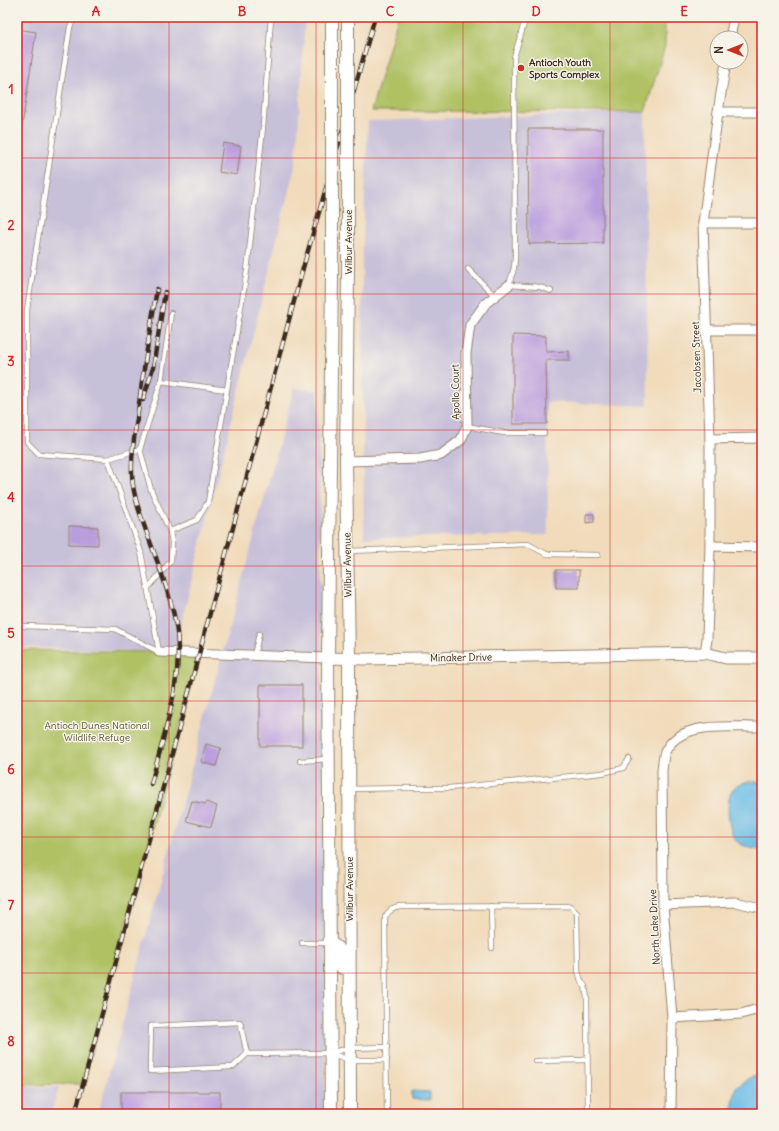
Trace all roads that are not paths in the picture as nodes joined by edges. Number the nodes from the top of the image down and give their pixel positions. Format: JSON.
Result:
{"nodes":[{"id":1,"x":75,"y":17,"type":"edge"},
{"id":2,"x":271,"y":17,"type":"edge"},
{"id":3,"x":332,"y":17,"type":"edge"},
{"id":4,"x":348,"y":17,"type":"edge"},
{"id":5,"x":526,"y":17,"type":"edge"},
{"id":6,"x":734,"y":17,"type":"edge"},
{"id":7,"x":732,"y":30,"type":"edge"},
{"id":8,"x":725,"y":70,"type":"edge"},
{"id":9,"x":718,"y":112,"type":"junction"},
{"id":10,"x":762,"y":112,"type":"edge"},
{"id":11,"x":703,"y":223,"type":"junction"},
{"id":12,"x":762,"y":223,"type":"edge"},
{"id":13,"x":468,"y":269,"type":"dead end"},
{"id":14,"x":509,"y":285,"type":"junction"},
{"id":15,"x":551,"y":290,"type":"dead end"},
{"id":16,"x":495,"y":296,"type":"junction"},
{"id":17,"x":171,"y":313,"type":"dead end"},
{"id":18,"x":706,"y":330,"type":"junction"},
{"id":19,"x":762,"y":330,"type":"edge"},
{"id":20,"x":161,"y":381,"type":"junction"},
{"id":21,"x":227,"y":390,"type":"junction"},
{"id":22,"x":467,"y":426,"type":"junction"},
{"id":23,"x":544,"y":433,"type":"dead end"},
{"id":24,"x":762,"y":438,"type":"edge"},
{"id":25,"x":710,"y":439,"type":"junction"},
{"id":26,"x":140,"y":449,"type":"junction"},
{"id":27,"x":108,"y":459,"type":"junction"},
{"id":28,"x":330,"y":461,"type":"junction"},
{"id":29,"x":346,"y":461,"type":"junction"},
{"id":30,"x":170,"y":531,"type":"junction"},
{"id":31,"x":710,"y":546,"type":"junction"},
{"id":32,"x":762,"y":547,"type":"edge"},
{"id":33,"x":347,"y":551,"type":"junction"},
{"id":34,"x":598,"y":555,"type":"dead end"},
{"id":35,"x":148,"y":588,"type":"junction"},
{"id":36,"x":17,"y":623,"type":"edge"},
{"id":37,"x":259,"y":634,"type":"dead end"},
{"id":38,"x":159,"y":652,"type":"junction"},
{"id":39,"x":705,"y":653,"type":"junction"},
{"id":40,"x":254,"y":656,"type":"junction"},
{"id":41,"x":328,"y":658,"type":"junction"},
{"id":42,"x":762,"y":658,"type":"edge"},
{"id":43,"x":349,"y":659,"type":"junction"},
{"id":44,"x":762,"y":727,"type":"edge"},
{"id":45,"x":329,"y":758,"type":"junction"},
{"id":46,"x":629,"y":759,"type":"dead end"},
{"id":47,"x":300,"y":761,"type":"dead end"},
{"id":48,"x":349,"y":789,"type":"junction"},
{"id":49,"x":663,"y":905,"type":"junction"},
{"id":50,"x":492,"y":906,"type":"junction"},
{"id":51,"x":762,"y":908,"type":"edge"},
{"id":52,"x":302,"y":943,"type":"dead end"},
{"id":53,"x":330,"y":943,"type":"junction"},
{"id":54,"x":492,"y":948,"type":"dead end"},
{"id":55,"x":349,"y":992,"type":"junction"},
{"id":56,"x":762,"y":1008,"type":"edge"},
{"id":57,"x":672,"y":1018,"type":"junction"},
{"id":58,"x":387,"y":1048,"type":"junction"},
{"id":59,"x":330,"y":1053,"type":"junction"},
{"id":60,"x":247,"y":1054,"type":"junction"},
{"id":61,"x":350,"y":1054,"type":"junction"},
{"id":62,"x":387,"y":1060,"type":"junction"},
{"id":63,"x":587,"y":1060,"type":"junction"},
{"id":64,"x":535,"y":1061,"type":"dead end"},
{"id":65,"x":331,"y":1114,"type":"edge"},
{"id":66,"x":350,"y":1114,"type":"edge"},
{"id":67,"x":387,"y":1114,"type":"edge"},
{"id":68,"x":588,"y":1114,"type":"edge"},
{"id":69,"x":671,"y":1114,"type":"edge"}],
"edges":[{"from":1,"to":27,"type":"lane"},
{"from":2,"to":21,"type":"lane"},
{"from":3,"to":28,"type":"main road","name":"Wilbur Avenue","bridge":true},
{"from":4,"to":29,"type":"main road","name":"Wilbur Avenue","bridge":true},
{"from":5,"to":14,"type":"lane"},
{"from":6,"to":7,"type":"street"},
{"from":8,"to":9,"type":"street","name":"Jacobsen Street"},
{"from":9,"to":10,"type":"street"},
{"from":9,"to":11,"type":"street","name":"Jacobsen Street"},
{"from":11,"to":12,"type":"street"},
{"from":11,"to":18,"type":"street","name":"Jacobsen Street"},
{"from":13,"to":16,"type":"lane"},
{"from":14,"to":15,"type":"lane"},
{"from":14,"to":16,"type":"street","name":"Apollo Court"},
{"from":16,"to":22,"type":"street","name":"Apollo Court"},
{"from":17,"to":20,"type":"lane"},
{"from":18,"to":19,"type":"street"},
{"from":18,"to":25,"type":"street","name":"Jacobsen Street"},
{"from":20,"to":21,"type":"lane"},
{"from":20,"to":26,"type":"lane"},
{"from":21,"to":30,"type":"lane"},
{"from":22,"to":23,"type":"lane"},
{"from":22,"to":29,"type":"street","name":"Apollo Court"},
{"from":24,"to":25,"type":"street"},
{"from":25,"to":31,"type":"street","name":"Jacobsen Street"},
{"from":26,"to":27,"type":"lane"},
{"from":26,"to":30,"type":"lane"},
{"from":27,"to":35,"type":"lane"},
{"from":28,"to":29,"type":"main road"},
{"from":28,"to":41,"type":"main road","name":"Wilbur Avenue"},
{"from":29,"to":33,"type":"main road","name":"Wilbur Avenue"},
{"from":30,"to":35,"type":"lane"},
{"from":31,"to":32,"type":"street"},
{"from":31,"to":39,"type":"street","name":"Jacobsen Street"},
{"from":33,"to":34,"type":"lane"},
{"from":33,"to":43,"type":"main road","name":"Wilbur Avenue"},
{"from":35,"to":38,"type":"lane"},
{"from":36,"to":38,"type":"lane"},
{"from":37,"to":40,"type":"lane"},
{"from":38,"to":40,"type":"street","name":"Minaker Drive"},
{"from":39,"to":42,"type":"street","name":"Minaker Drive"},
{"from":39,"to":43,"type":"street","name":"Minaker Drive"},
{"from":40,"to":41,"type":"street","name":"Minaker Drive"},
{"from":41,"to":43,"type":"street","name":"Minaker Drive"},
{"from":41,"to":45,"type":"main road","name":"Wilbur Avenue"},
{"from":43,"to":48,"type":"main road","name":"Wilbur Avenue"},
{"from":44,"to":49,"type":"street","name":"North Lake Drive"},
{"from":45,"to":47,"type":"lane"},
{"from":45,"to":53,"type":"main road","name":"Wilbur Avenue"},
{"from":46,"to":48,"type":"lane"},
{"from":48,"to":55,"type":"main road","name":"Wilbur Avenue"},
{"from":49,"to":51,"type":"street"},
{"from":49,"to":57,"type":"street","name":"North Lake Drive"},
{"from":50,"to":54,"type":"lane"},
{"from":50,"to":58,"type":"lane"},
{"from":50,"to":63,"type":"lane"},
{"from":52,"to":53,"type":"lane"},
{"from":53,"to":55,"type":"main road"},
{"from":53,"to":59,"type":"main road","name":"Wilbur Avenue"},
{"from":55,"to":61,"type":"main road","name":"Wilbur Avenue"},
{"from":56,"to":57,"type":"street"},
{"from":57,"to":69,"type":"street","name":"North Lake Drive"},
{"from":58,"to":61,"type":"lane"},
{"from":58,"to":62,"type":"lane"},
{"from":59,"to":60,"type":"lane"},
{"from":59,"to":61,"type":"lane"},
{"from":59,"to":61,"type":"lane"},
{"from":59,"to":65,"type":"main road","name":"Wilbur Avenue"},
{"from":60,"to":60,"type":"lane"},
{"from":61,"to":62,"type":"lane"},
{"from":61,"to":66,"type":"main road","name":"Wilbur Avenue"},
{"from":62,"to":67,"type":"lane"},
{"from":63,"to":64,"type":"lane"},
{"from":63,"to":68,"type":"lane"}]}
